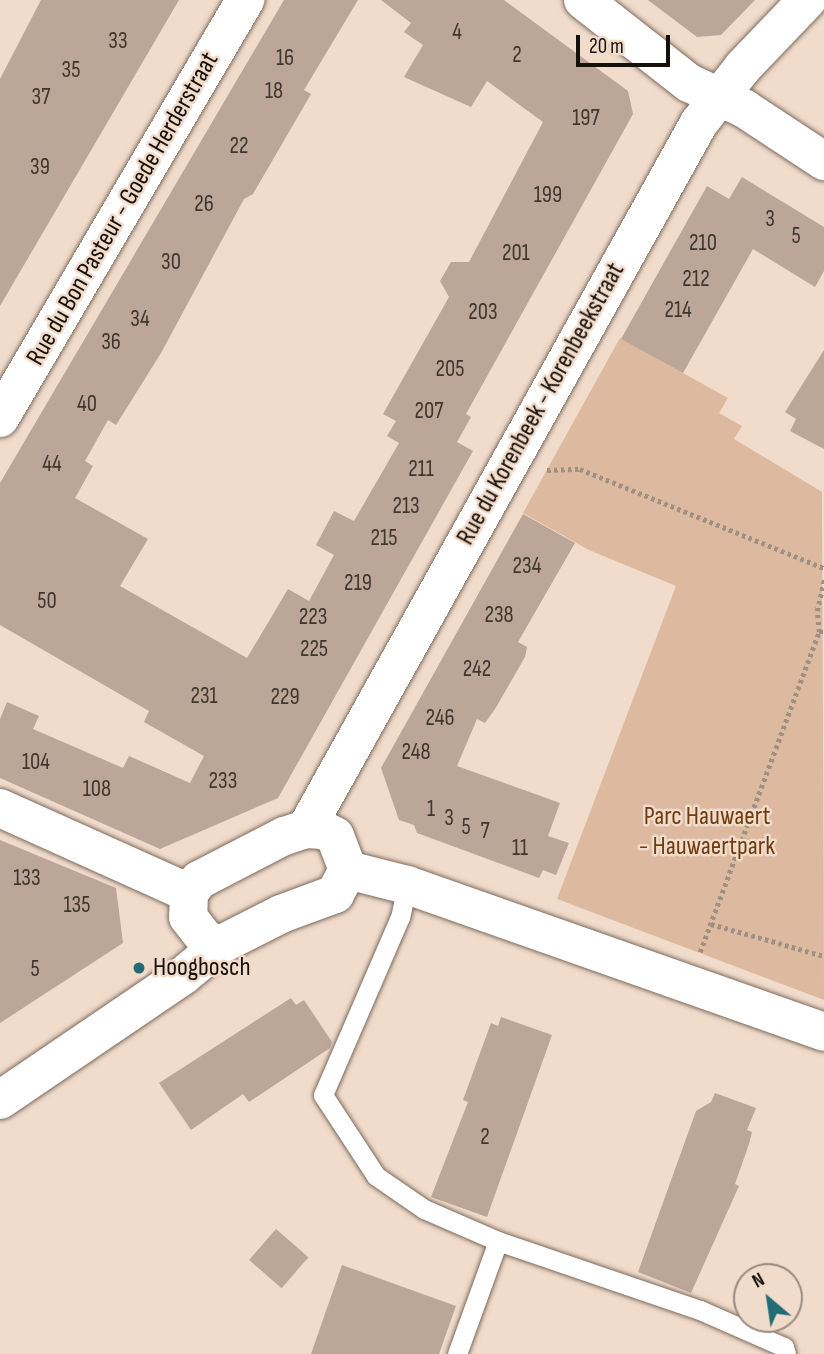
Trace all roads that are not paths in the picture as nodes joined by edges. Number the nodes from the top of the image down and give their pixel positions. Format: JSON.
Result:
{"nodes":[{"id":1,"x":245,"y":0,"type":"edge"},
{"id":2,"x":583,"y":0,"type":"edge"},
{"id":3,"x":807,"y":0,"type":"edge"},
{"id":4,"x":719,"y":97,"type":"junction"},
{"id":5,"x":824,"y":160,"type":"edge"},
{"id":6,"x":0,"y":418,"type":"edge"},
{"id":7,"x":0,"y":808,"type":"edge"},
{"id":8,"x":306,"y":829,"type":"junction"},
{"id":9,"x":348,"y":870,"type":"junction"},
{"id":10,"x":407,"y":885,"type":"junction"},
{"id":11,"x":189,"y":893,"type":"junction"},
{"id":12,"x":220,"y":945,"type":"junction"},
{"id":13,"x":824,"y":1032,"type":"edge"},
{"id":14,"x":0,"y":1100,"type":"edge"},
{"id":15,"x":498,"y":1241,"type":"junction"},
{"id":16,"x":457,"y":1354,"type":"edge"},
{"id":17,"x":786,"y":1354,"type":"edge"}],
"edges":[{"from":1,"to":6,"type":"street","name":"Rue du Bon Pasteur - Goede Herderstraat"},
{"from":2,"to":4,"type":"street"},
{"from":3,"to":4,"type":"street","name":"Rue du Korenbeek - Korenbeekstraat"},
{"from":4,"to":5,"type":"street"},
{"from":4,"to":8,"type":"street","name":"Rue du Korenbeek - Korenbeekstraat"},
{"from":7,"to":11,"type":"street"},
{"from":8,"to":9,"type":"street"},
{"from":8,"to":11,"type":"street"},
{"from":9,"to":10,"type":"street"},
{"from":9,"to":12,"type":"street"},
{"from":10,"to":13,"type":"street"},
{"from":10,"to":15,"type":"lane"},
{"from":11,"to":12,"type":"street"},
{"from":12,"to":14,"type":"street"},
{"from":15,"to":16,"type":"lane"},
{"from":15,"to":17,"type":"lane"}]}
